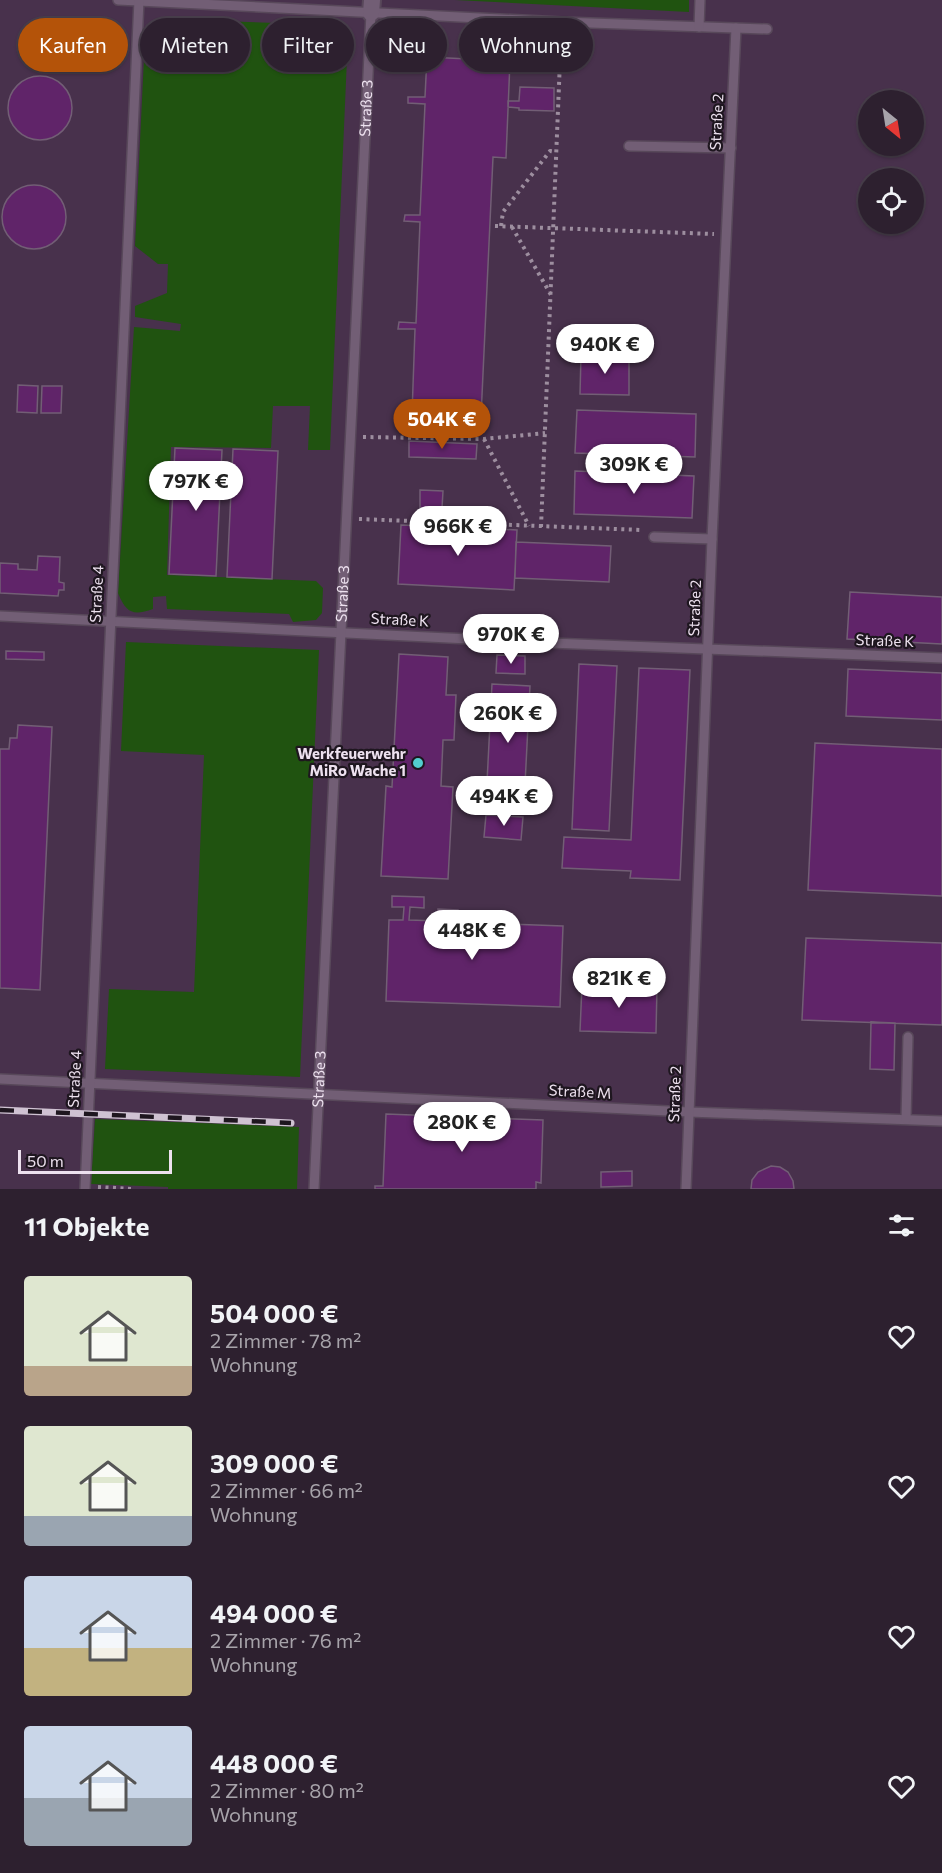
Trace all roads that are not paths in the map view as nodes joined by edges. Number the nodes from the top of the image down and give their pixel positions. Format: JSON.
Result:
{"nodes":[{"id":1,"x":118,"y":0,"type":"edge"},
{"id":2,"x":700,"y":0,"type":"edge"},
{"id":3,"x":139,"y":1,"type":"edge"},
{"id":4,"x":371,"y":6,"type":"edge"},
{"id":5,"x":699,"y":27,"type":"junction"},
{"id":6,"x":736,"y":28,"type":"junction"},
{"id":7,"x":767,"y":29,"type":"dead end"},
{"id":8,"x":629,"y":146,"type":"dead end"},
{"id":9,"x":731,"y":148,"type":"junction"},
{"id":10,"x":654,"y":537,"type":"road end"},
{"id":11,"x":712,"y":539,"type":"junction"},
{"id":12,"x":0,"y":616,"type":"edge"},
{"id":13,"x":110,"y":621,"type":"junction"},
{"id":14,"x":340,"y":632,"type":"junction"},
{"id":15,"x":708,"y":650,"type":"junction"},
{"id":16,"x":942,"y":658,"type":"edge"},
{"id":17,"x":908,"y":1037,"type":"dead end"},
{"id":18,"x":0,"y":1079,"type":"edge"},
{"id":19,"x":90,"y":1083,"type":"junction"},
{"id":20,"x":318,"y":1093,"type":"junction"},
{"id":21,"x":689,"y":1112,"type":"junction"},
{"id":22,"x":906,"y":1119,"type":"junction"},
{"id":23,"x":942,"y":1121,"type":"edge"},
{"id":24,"x":85,"y":1188,"type":"edge"},
{"id":25,"x":314,"y":1189,"type":"edge"},
{"id":26,"x":686,"y":1189,"type":"edge"}],
"edges":[{"from":1,"to":3,"type":"lane"},
{"from":2,"to":5,"type":"lane"},
{"from":3,"to":4,"type":"lane"},
{"from":3,"to":13,"type":"lane","name":"Straße 4"},
{"from":4,"to":5,"type":"lane"},
{"from":4,"to":14,"type":"lane","name":"Straße 3"},
{"from":5,"to":6,"type":"lane"},
{"from":6,"to":7,"type":"lane"},
{"from":6,"to":9,"type":"lane","name":"Straße 2"},
{"from":8,"to":9,"type":"lane"},
{"from":9,"to":11,"type":"lane","name":"Straße 2"},
{"from":10,"to":11,"type":"lane"},
{"from":11,"to":15,"type":"lane","name":"Straße 2"},
{"from":12,"to":13,"type":"lane","name":"Straße K"},
{"from":13,"to":14,"type":"lane","name":"Straße K"},
{"from":13,"to":19,"type":"lane","name":"Straße 4"},
{"from":14,"to":15,"type":"lane","name":"Straße K"},
{"from":14,"to":20,"type":"lane","name":"Straße 3"},
{"from":15,"to":16,"type":"lane","name":"Straße K"},
{"from":15,"to":21,"type":"lane","name":"Straße 2"},
{"from":17,"to":22,"type":"lane"},
{"from":18,"to":19,"type":"lane","name":"Straße M"},
{"from":19,"to":20,"type":"lane","name":"Straße M"},
{"from":19,"to":24,"type":"lane","name":"Straße 4"},
{"from":20,"to":21,"type":"lane","name":"Straße M"},
{"from":20,"to":25,"type":"lane","name":"Straße 3"},
{"from":21,"to":22,"type":"lane","name":"Straße M"},
{"from":21,"to":26,"type":"lane","name":"Straße 2"},
{"from":22,"to":23,"type":"lane","name":"Straße M"}]}
